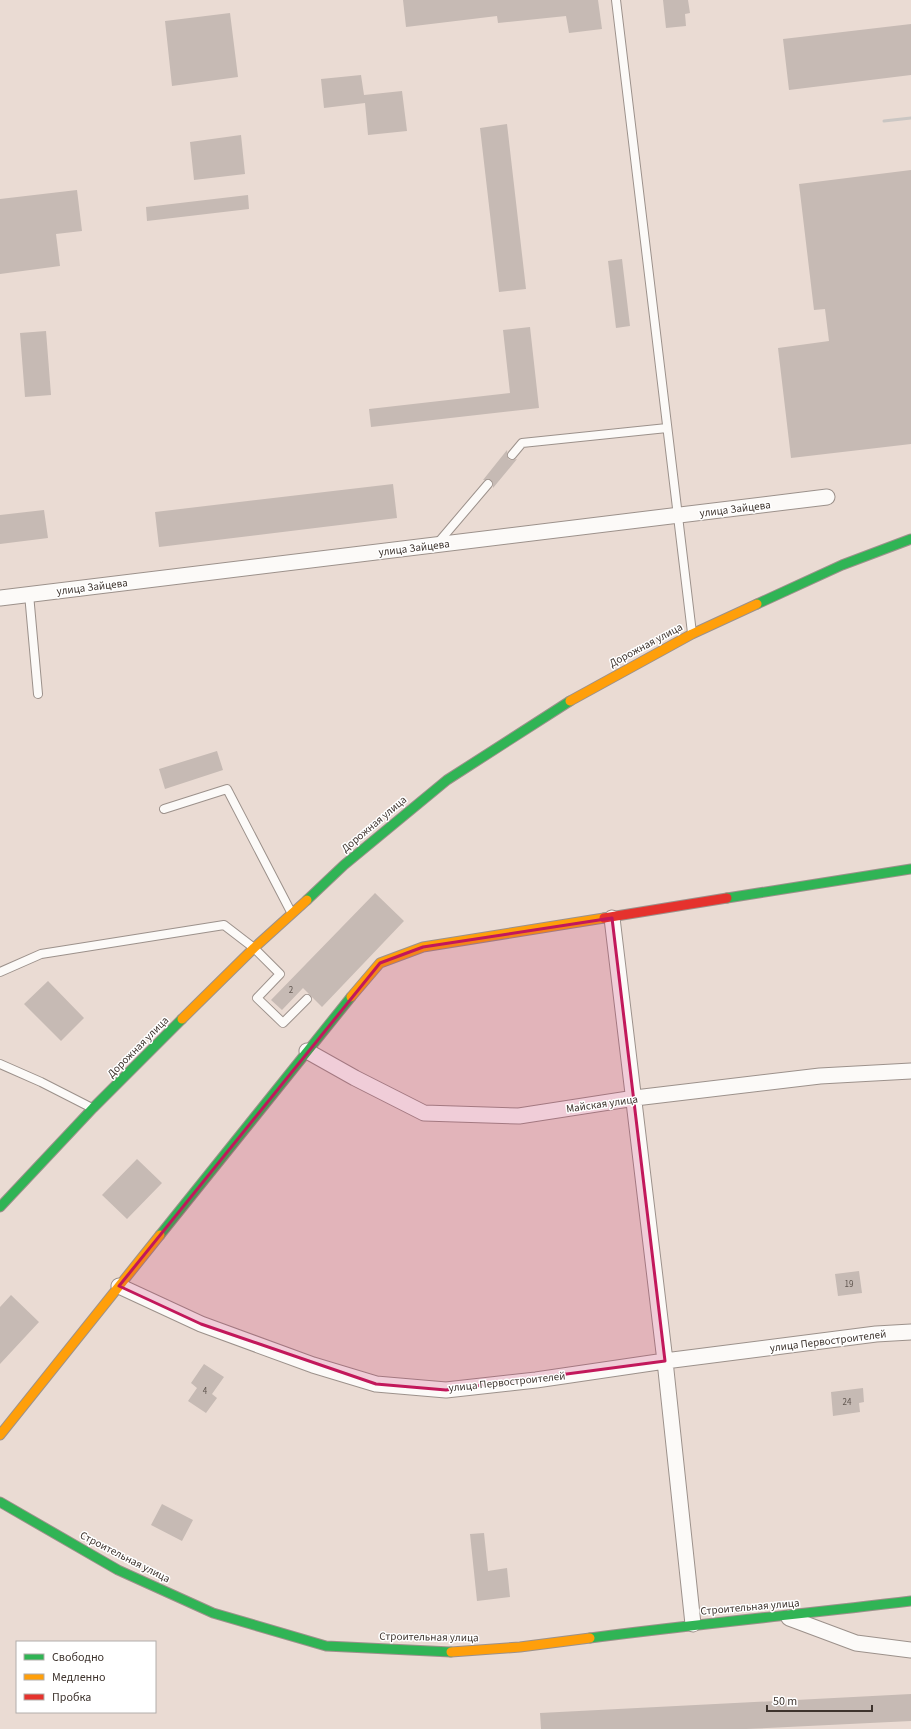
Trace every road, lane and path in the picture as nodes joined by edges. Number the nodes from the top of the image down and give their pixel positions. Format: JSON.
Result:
{"nodes":[{"id":1,"x":616,"y":0,"type":"edge"},
{"id":2,"x":667,"y":428,"type":"junction"},
{"id":3,"x":512,"y":455,"type":"dead end"},
{"id":4,"x":488,"y":484,"type":"dead end"},
{"id":5,"x":827,"y":498,"type":"dead end"},
{"id":6,"x":678,"y":516,"type":"junction"},
{"id":7,"x":911,"y":539,"type":"edge"},
{"id":8,"x":436,"y":545,"type":"junction"},
{"id":9,"x":29,"y":594,"type":"junction"},
{"id":10,"x":0,"y":598,"type":"edge"},
{"id":11,"x":692,"y":634,"type":"junction"},
{"id":12,"x":38,"y":694,"type":"dead end"},
{"id":13,"x":164,"y":809,"type":"dead end"},
{"id":14,"x":911,"y":869,"type":"edge"},
{"id":15,"x":292,"y":913,"type":"junction"},
{"id":16,"x":612,"y":918,"type":"junction"},
{"id":17,"x":254,"y":948,"type":"junction"},
{"id":18,"x":0,"y":972,"type":"edge"},
{"id":19,"x":307,"y":999,"type":"dead end"},
{"id":20,"x":307,"y":1051,"type":"junction"},
{"id":21,"x":0,"y":1064,"type":"edge"},
{"id":22,"x":911,"y":1070,"type":"edge"},
{"id":23,"x":635,"y":1098,"type":"junction"},
{"id":24,"x":93,"y":1108,"type":"junction"},
{"id":25,"x":0,"y":1207,"type":"edge"},
{"id":26,"x":119,"y":1286,"type":"junction"},
{"id":27,"x":911,"y":1332,"type":"edge"},
{"id":28,"x":665,"y":1361,"type":"junction"},
{"id":29,"x":0,"y":1435,"type":"edge"},
{"id":30,"x":0,"y":1502,"type":"edge"},
{"id":31,"x":911,"y":1601,"type":"edge"},
{"id":32,"x":785,"y":1616,"type":"junction"},
{"id":33,"x":693,"y":1624,"type":"junction"},
{"id":34,"x":911,"y":1650,"type":"edge"}],
"edges":[{"from":1,"to":2,"type":"lane"},
{"from":2,"to":3,"type":"lane"},
{"from":2,"to":6,"type":"lane"},
{"from":4,"to":8,"type":"lane"},
{"from":5,"to":6,"type":"street","name":"улица Зайцева"},
{"from":6,"to":8,"type":"street","name":"улица Зайцева"},
{"from":6,"to":11,"type":"lane"},
{"from":7,"to":11,"type":"street","name":"Дорожная улица"},
{"from":8,"to":9,"type":"street","name":"улица Зайцева"},
{"from":9,"to":10,"type":"street","name":"улица Зайцева"},
{"from":9,"to":12,"type":"lane"},
{"from":11,"to":15,"type":"street","name":"Дорожная улица"},
{"from":13,"to":15,"type":"lane"},
{"from":14,"to":16,"type":"street"},
{"from":15,"to":17,"type":"street","name":"Дорожная улица"},
{"from":16,"to":20,"type":"street"},
{"from":16,"to":23,"type":"street"},
{"from":17,"to":18,"type":"lane"},
{"from":17,"to":19,"type":"lane"},
{"from":17,"to":24,"type":"street","name":"Дорожная улица"},
{"from":20,"to":23,"type":"street","name":"Майская улица"},
{"from":20,"to":26,"type":"street"},
{"from":21,"to":24,"type":"lane"},
{"from":22,"to":23,"type":"street","name":"Майская улица"},
{"from":23,"to":28,"type":"street"},
{"from":24,"to":25,"type":"street","name":"Дорожная улица"},
{"from":26,"to":28,"type":"street","name":"улица Первостроителей"},
{"from":26,"to":29,"type":"street"},
{"from":27,"to":28,"type":"street","name":"улица Первостроителей"},
{"from":28,"to":33,"type":"street"},
{"from":30,"to":33,"type":"street","name":"Строительная улица"},
{"from":31,"to":32,"type":"street","name":"Строительная улица"},
{"from":32,"to":33,"type":"street","name":"Строительная улица"},
{"from":32,"to":34,"type":"street"}]}
